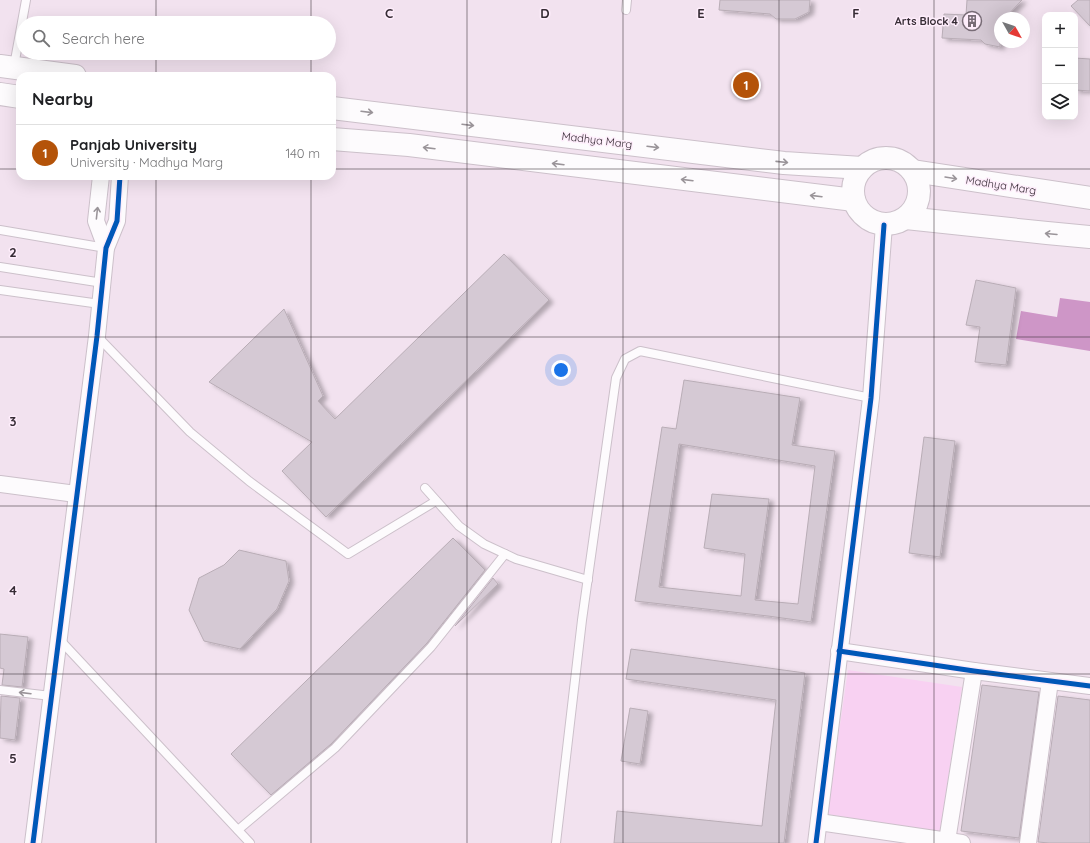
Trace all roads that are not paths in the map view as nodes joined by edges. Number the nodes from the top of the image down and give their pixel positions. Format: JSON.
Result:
{"nodes":[{"id":1,"x":26,"y":0,"type":"edge"},
{"id":2,"x":627,"y":0,"type":"edge"},
{"id":3,"x":626,"y":10,"type":"dead end"},
{"id":4,"x":21,"y":16,"type":"edge"},
{"id":5,"x":16,"y":35,"type":"edge"},
{"id":6,"x":7,"y":67,"type":"edge"},
{"id":7,"x":45,"y":72,"type":"edge"},
{"id":8,"x":0,"y":94,"type":"edge"},
{"id":9,"x":16,"y":96,"type":"edge"},
{"id":10,"x":336,"y":108,"type":"edge"},
{"id":11,"x":336,"y":139,"type":"edge"},
{"id":12,"x":862,"y":168,"type":"junction"},
{"id":13,"x":913,"y":171,"type":"junction"},
{"id":14,"x":101,"y":180,"type":"edge"},
{"id":15,"x":120,"y":180,"type":"edge"},
{"id":16,"x":1090,"y":198,"type":"edge"},
{"id":17,"x":854,"y":200,"type":"junction"},
{"id":18,"x":906,"y":218,"type":"junction"},
{"id":19,"x":884,"y":225,"type":"junction"},
{"id":20,"x":0,"y":230,"type":"edge"},
{"id":21,"x":1090,"y":237,"type":"edge"},
{"id":22,"x":106,"y":248,"type":"junction"},
{"id":23,"x":0,"y":267,"type":"edge"},
{"id":24,"x":103,"y":283,"type":"junction"},
{"id":25,"x":0,"y":290,"type":"edge"},
{"id":26,"x":100,"y":304,"type":"junction"},
{"id":27,"x":97,"y":336,"type":"junction"},
{"id":28,"x":871,"y":398,"type":"junction"},
{"id":29,"x":0,"y":484,"type":"edge"},
{"id":30,"x":425,"y":488,"type":"dead end"},
{"id":31,"x":76,"y":494,"type":"junction"},
{"id":32,"x":436,"y":501,"type":"junction"},
{"id":33,"x":505,"y":554,"type":"junction"},
{"id":34,"x":588,"y":580,"type":"junction"},
{"id":35,"x":58,"y":637,"type":"junction"},
{"id":36,"x":839,"y":651,"type":"junction"},
{"id":37,"x":974,"y":671,"type":"junction"},
{"id":38,"x":1050,"y":681,"type":"junction"},
{"id":39,"x":1090,"y":686,"type":"edge"},
{"id":40,"x":0,"y":690,"type":"edge"},
{"id":41,"x":51,"y":696,"type":"junction"},
{"id":42,"x":819,"y":822,"type":"junction"},
{"id":43,"x":238,"y":830,"type":"junction"},
{"id":44,"x":955,"y":842,"type":"edge"},
{"id":45,"x":33,"y":843,"type":"edge"},
{"id":46,"x":250,"y":843,"type":"edge"},
{"id":47,"x":556,"y":843,"type":"edge"},
{"id":48,"x":816,"y":843,"type":"edge"},
{"id":49,"x":1028,"y":843,"type":"edge"}],
"edges":[{"from":1,"to":4,"type":"lane"},
{"from":2,"to":3,"type":"lane"},
{"from":5,"to":6,"type":"lane"},
{"from":6,"to":7,"type":"main road"},
{"from":8,"to":9,"type":"main road"},
{"from":10,"to":12,"type":"main road","name":"Madhya Marg","one_way":true},
{"from":17,"to":11,"type":"main road","one_way":true},
{"from":12,"to":13,"type":"main road"},
{"from":12,"to":17,"type":"main road"},
{"from":13,"to":16,"type":"main road","name":"Madhya Marg","one_way":true},
{"from":13,"to":18,"type":"main road"},
{"from":22,"to":14,"type":"street","one_way":true},
{"from":15,"to":22,"type":"street"},
{"from":17,"to":19,"type":"main road"},
{"from":18,"to":19,"type":"main road"},
{"from":21,"to":18,"type":"main road","one_way":true},
{"from":19,"to":28,"type":"street"},
{"from":20,"to":22,"type":"lane"},
{"from":22,"to":24,"type":"street"},
{"from":23,"to":24,"type":"lane"},
{"from":24,"to":26,"type":"street"},
{"from":25,"to":26,"type":"lane"},
{"from":26,"to":27,"type":"street"},
{"from":27,"to":31,"type":"street"},
{"from":27,"to":32,"type":"lane"},
{"from":28,"to":34,"type":"lane"},
{"from":28,"to":36,"type":"street"},
{"from":29,"to":31,"type":"street"},
{"from":30,"to":32,"type":"lane"},
{"from":31,"to":35,"type":"street"},
{"from":32,"to":33,"type":"lane"},
{"from":33,"to":34,"type":"lane"},
{"from":33,"to":43,"type":"lane"},
{"from":34,"to":47,"type":"lane"},
{"from":35,"to":41,"type":"street"},
{"from":35,"to":43,"type":"lane"},
{"from":36,"to":37,"type":"street"},
{"from":36,"to":42,"type":"street"},
{"from":37,"to":38,"type":"street"},
{"from":37,"to":44,"type":"street"},
{"from":38,"to":39,"type":"street"},
{"from":38,"to":49,"type":"street"},
{"from":41,"to":40,"type":"lane","one_way":true},
{"from":41,"to":45,"type":"street"},
{"from":42,"to":44,"type":"street"},
{"from":42,"to":48,"type":"street"},
{"from":43,"to":46,"type":"lane"}]}
